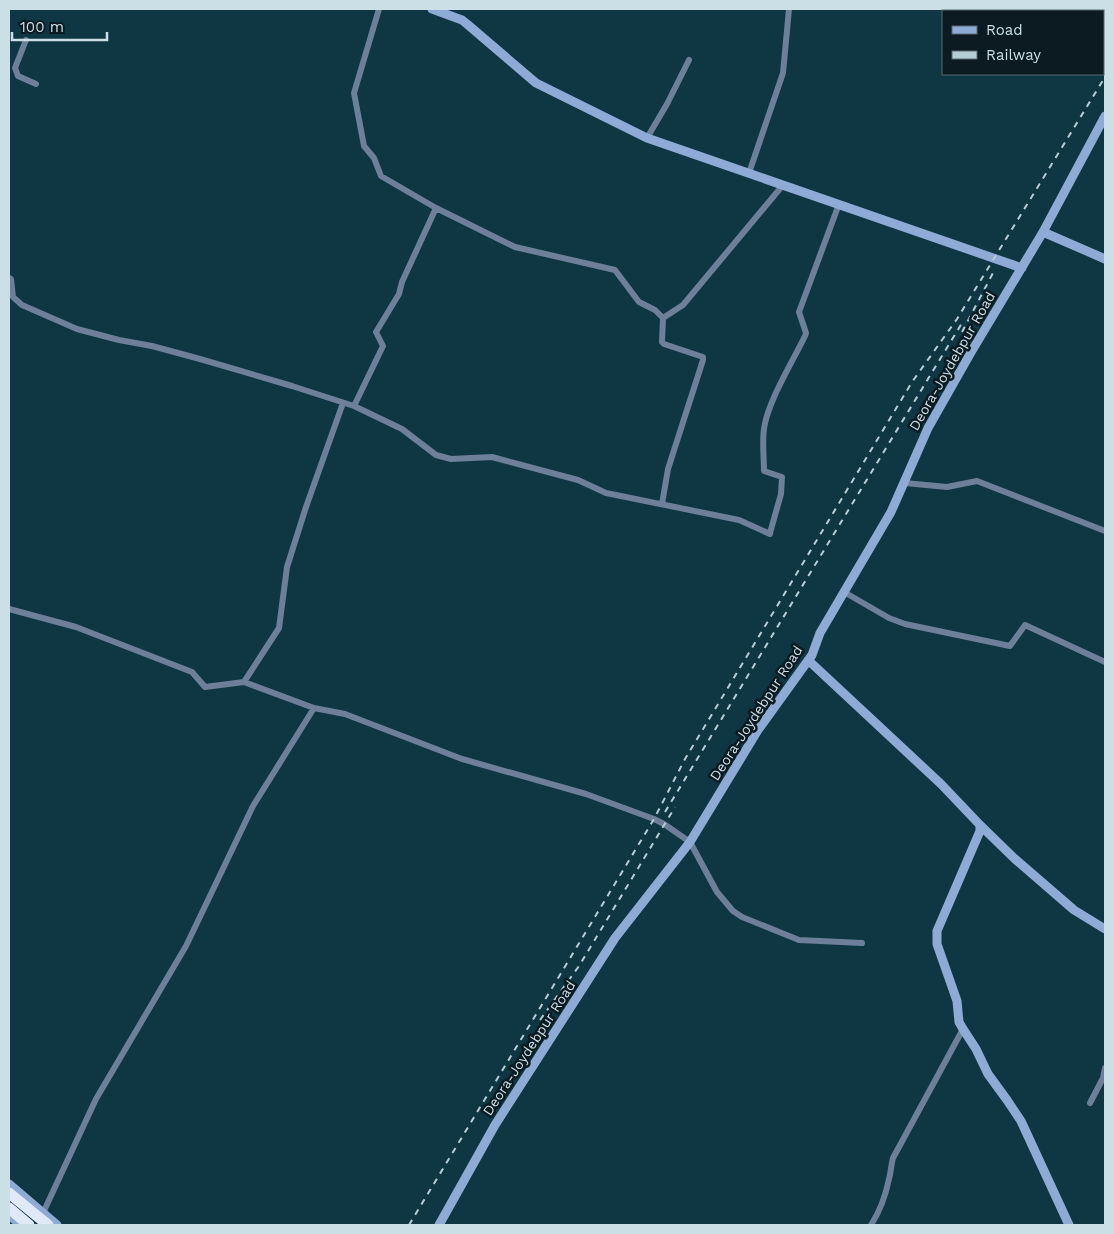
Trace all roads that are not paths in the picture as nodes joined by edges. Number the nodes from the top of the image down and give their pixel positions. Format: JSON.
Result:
{"nodes":[{"id":1,"x":379,"y":9,"type":"edge"},
{"id":2,"x":432,"y":9,"type":"edge"},
{"id":3,"x":789,"y":9,"type":"edge"},
{"id":4,"x":26,"y":40,"type":"dead end"},
{"id":5,"x":689,"y":60,"type":"dead end"},
{"id":6,"x":12,"y":67,"type":"edge"},
{"id":7,"x":36,"y":84,"type":"dead end"},
{"id":8,"x":1105,"y":116,"type":"edge"},
{"id":9,"x":647,"y":138,"type":"junction"},
{"id":10,"x":749,"y":173,"type":"junction"},
{"id":11,"x":783,"y":185,"type":"junction"},
{"id":12,"x":839,"y":204,"type":"junction"},
{"id":13,"x":436,"y":208,"type":"junction"},
{"id":14,"x":1043,"y":232,"type":"junction"},
{"id":15,"x":1105,"y":259,"type":"edge"},
{"id":16,"x":1022,"y":268,"type":"junction"},
{"id":17,"x":9,"y":278,"type":"edge"},
{"id":18,"x":663,"y":318,"type":"junction"},
{"id":19,"x":343,"y":403,"type":"junction"},
{"id":20,"x":354,"y":406,"type":"junction"},
{"id":21,"x":904,"y":483,"type":"junction"},
{"id":22,"x":662,"y":504,"type":"junction"},
{"id":23,"x":1105,"y":531,"type":"edge"},
{"id":24,"x":844,"y":592,"type":"junction"},
{"id":25,"x":9,"y":609,"type":"edge"},
{"id":26,"x":808,"y":660,"type":"junction"},
{"id":27,"x":1105,"y":662,"type":"edge"},
{"id":28,"x":244,"y":682,"type":"junction"},
{"id":29,"x":314,"y":708,"type":"junction"},
{"id":30,"x":980,"y":826,"type":"junction"},
{"id":31,"x":690,"y":842,"type":"junction"},
{"id":32,"x":1105,"y":929,"type":"edge"},
{"id":33,"x":862,"y":944,"type":"dead end"},
{"id":34,"x":963,"y":1030,"type":"junction"},
{"id":35,"x":1105,"y":1068,"type":"edge"},
{"id":36,"x":1090,"y":1103,"type":"dead end"},
{"id":37,"x":9,"y":1184,"type":"edge"},
{"id":38,"x":9,"y":1193,"type":"edge"},
{"id":39,"x":9,"y":1208,"type":"edge"},
{"id":40,"x":43,"y":1213,"type":"junction"},
{"id":41,"x":9,"y":1215,"type":"edge"},
{"id":42,"x":20,"y":1225,"type":"edge"},
{"id":43,"x":29,"y":1225,"type":"edge"},
{"id":44,"x":48,"y":1225,"type":"edge"},
{"id":45,"x":56,"y":1225,"type":"edge"},
{"id":46,"x":438,"y":1225,"type":"edge"},
{"id":47,"x":871,"y":1225,"type":"edge"},
{"id":48,"x":1069,"y":1225,"type":"edge"}],
"edges":[{"from":1,"to":13,"type":"street"},
{"from":2,"to":9,"type":"street"},
{"from":3,"to":10,"type":"street"},
{"from":4,"to":6,"type":"street"},
{"from":5,"to":9,"type":"street"},
{"from":6,"to":7,"type":"street"},
{"from":8,"to":14,"type":"street","name":"Deora-Joydebpur Road"},
{"from":9,"to":10,"type":"street"},
{"from":10,"to":11,"type":"street"},
{"from":11,"to":12,"type":"street"},
{"from":11,"to":18,"type":"street"},
{"from":12,"to":16,"type":"street"},
{"from":12,"to":22,"type":"street"},
{"from":13,"to":18,"type":"street"},
{"from":13,"to":20,"type":"street"},
{"from":14,"to":15,"type":"street"},
{"from":14,"to":16,"type":"street","name":"Deora-Joydebpur Road"},
{"from":16,"to":21,"type":"street","name":"Deora-Joydebpur Road"},
{"from":17,"to":19,"type":"street"},
{"from":18,"to":22,"type":"street"},
{"from":19,"to":20,"type":"street"},
{"from":19,"to":28,"type":"street"},
{"from":20,"to":22,"type":"street"},
{"from":21,"to":23,"type":"street"},
{"from":21,"to":24,"type":"street","name":"Deora-Joydebpur Road"},
{"from":24,"to":26,"type":"street","name":"Deora-Joydebpur Road"},
{"from":24,"to":27,"type":"street"},
{"from":25,"to":28,"type":"street"},
{"from":26,"to":30,"type":"street"},
{"from":26,"to":31,"type":"street","name":"Deora-Joydebpur Road"},
{"from":28,"to":29,"type":"street"},
{"from":29,"to":31,"type":"street"},
{"from":29,"to":40,"type":"street"},
{"from":30,"to":32,"type":"street"},
{"from":30,"to":34,"type":"street"},
{"from":31,"to":33,"type":"street"},
{"from":31,"to":46,"type":"street","name":"Deora-Joydebpur Road"},
{"from":34,"to":47,"type":"street"},
{"from":34,"to":48,"type":"street"},
{"from":35,"to":36,"type":"street"},
{"from":37,"to":40,"type":"street"},
{"from":38,"to":44,"type":"highway"},
{"from":39,"to":43,"type":"highway"},
{"from":40,"to":45,"type":"street"},
{"from":41,"to":42,"type":"street"}]}
